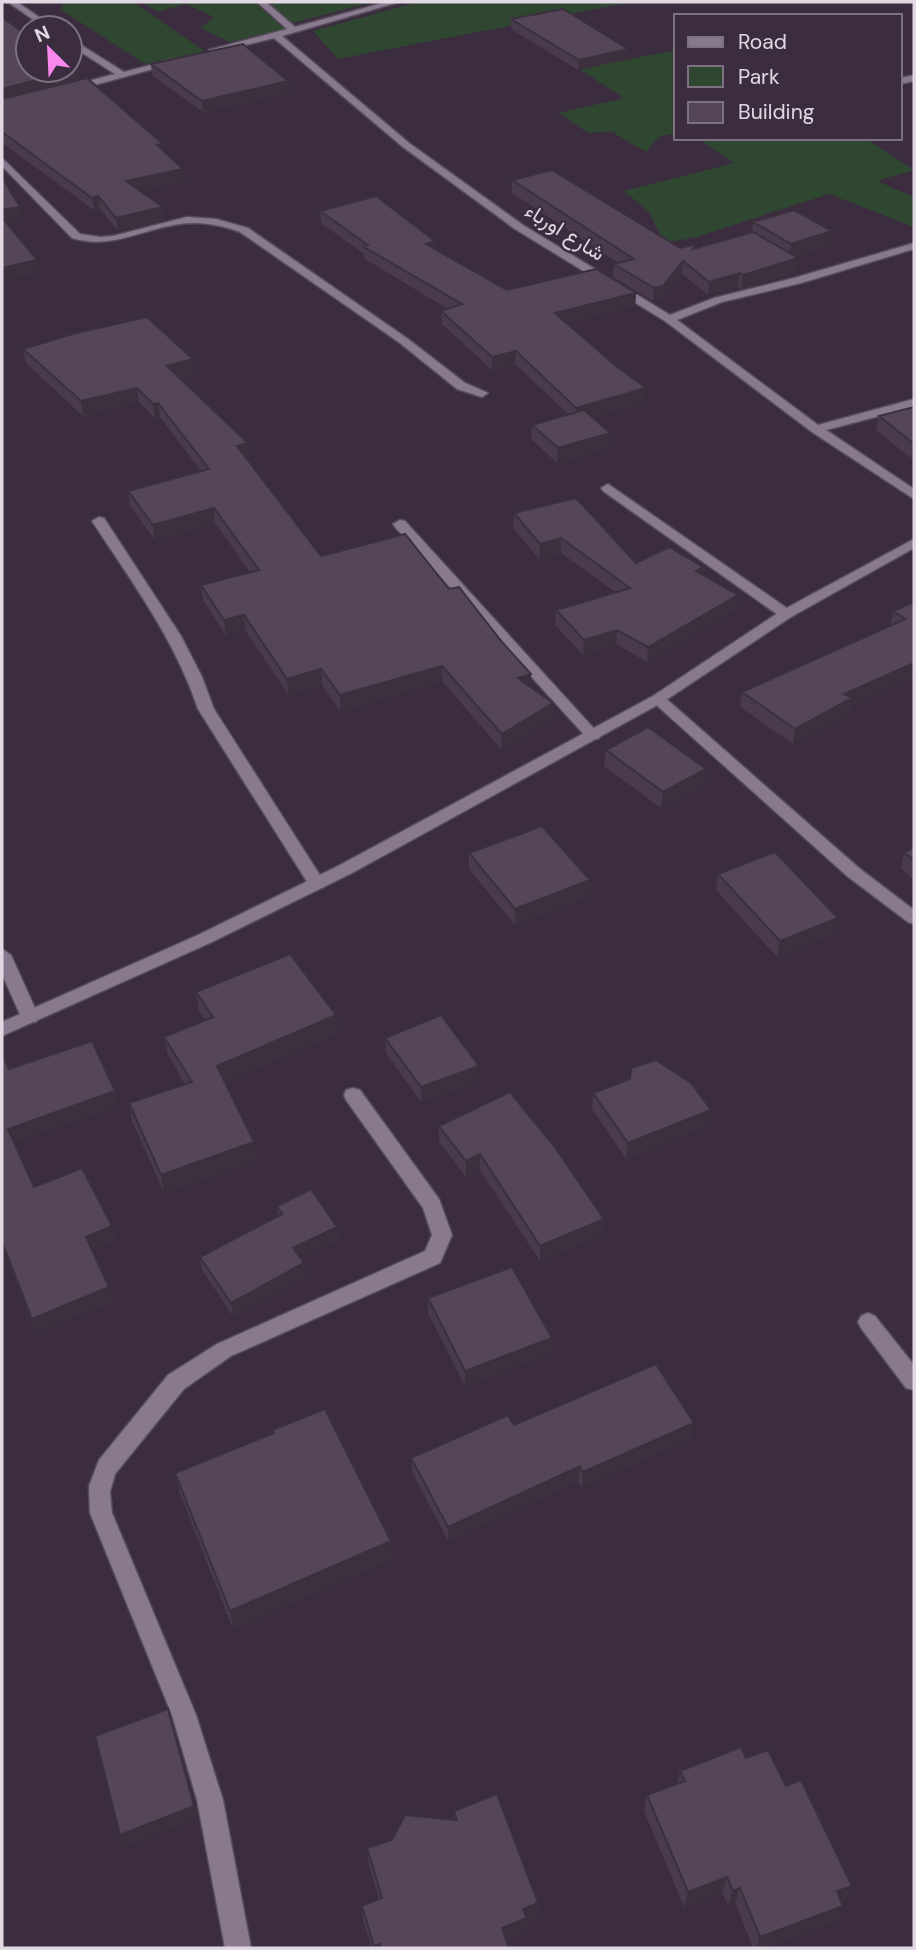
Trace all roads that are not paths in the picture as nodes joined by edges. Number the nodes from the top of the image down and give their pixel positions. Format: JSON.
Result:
{"nodes":[{"id":1,"x":12,"y":2,"type":"edge"},
{"id":2,"x":261,"y":2,"type":"edge"},
{"id":3,"x":396,"y":2,"type":"edge"},
{"id":4,"x":30,"y":14,"type":"edge"},
{"id":5,"x":293,"y":30,"type":"junction"},
{"id":6,"x":276,"y":35,"type":"junction"},
{"id":7,"x":84,"y":50,"type":"edge"},
{"id":8,"x":199,"y":55,"type":"edge"},
{"id":9,"x":186,"y":59,"type":"edge"},
{"id":10,"x":122,"y":75,"type":"junction"},
{"id":11,"x":55,"y":93,"type":"edge"},
{"id":12,"x":2,"y":161,"type":"edge"},
{"id":13,"x":914,"y":246,"type":"edge"},
{"id":14,"x":669,"y":319,"type":"junction"},
{"id":15,"x":482,"y":393,"type":"dead end"},
{"id":16,"x":914,"y":402,"type":"edge"},
{"id":17,"x":816,"y":429,"type":"junction"},
{"id":18,"x":608,"y":488,"type":"dead end"},
{"id":19,"x":914,"y":495,"type":"edge"},
{"id":20,"x":99,"y":520,"type":"dead end"},
{"id":21,"x":400,"y":524,"type":"dead end"},
{"id":22,"x":914,"y":543,"type":"edge"},
{"id":23,"x":786,"y":614,"type":"junction"},
{"id":24,"x":658,"y":699,"type":"junction"},
{"id":25,"x":593,"y":736,"type":"junction"},
{"id":26,"x":317,"y":884,"type":"junction"},
{"id":27,"x":914,"y":918,"type":"edge"},
{"id":28,"x":2,"y":955,"type":"edge"},
{"id":29,"x":30,"y":1017,"type":"junction"},
{"id":30,"x":2,"y":1029,"type":"edge"},
{"id":31,"x":353,"y":1095,"type":"dead end"},
{"id":32,"x":867,"y":1322,"type":"dead end"},
{"id":33,"x":914,"y":1381,"type":"edge"},
{"id":34,"x":238,"y":1948,"type":"edge"}],
"edges":[{"from":1,"to":4,"type":"street"},
{"from":2,"to":5,"type":"street"},
{"from":3,"to":5,"type":"street"},
{"from":5,"to":6,"type":"street"},
{"from":6,"to":8,"type":"street"},
{"from":6,"to":14,"type":"street","name":"شارع اورباء"},
{"from":7,"to":10,"type":"street"},
{"from":9,"to":10,"type":"street"},
{"from":10,"to":11,"type":"street"},
{"from":12,"to":15,"type":"street"},
{"from":13,"to":14,"type":"street"},
{"from":14,"to":17,"type":"street","name":"شارع اورباء"},
{"from":16,"to":17,"type":"street"},
{"from":17,"to":19,"type":"street","name":"شارع اورباء"},
{"from":18,"to":23,"type":"street"},
{"from":20,"to":26,"type":"street"},
{"from":21,"to":25,"type":"street"},
{"from":22,"to":23,"type":"street"},
{"from":23,"to":24,"type":"street"},
{"from":24,"to":25,"type":"street"},
{"from":24,"to":27,"type":"street"},
{"from":25,"to":26,"type":"street"},
{"from":26,"to":29,"type":"street"},
{"from":28,"to":29,"type":"street"},
{"from":29,"to":30,"type":"street"},
{"from":31,"to":34,"type":"street"},
{"from":32,"to":33,"type":"street"}]}
